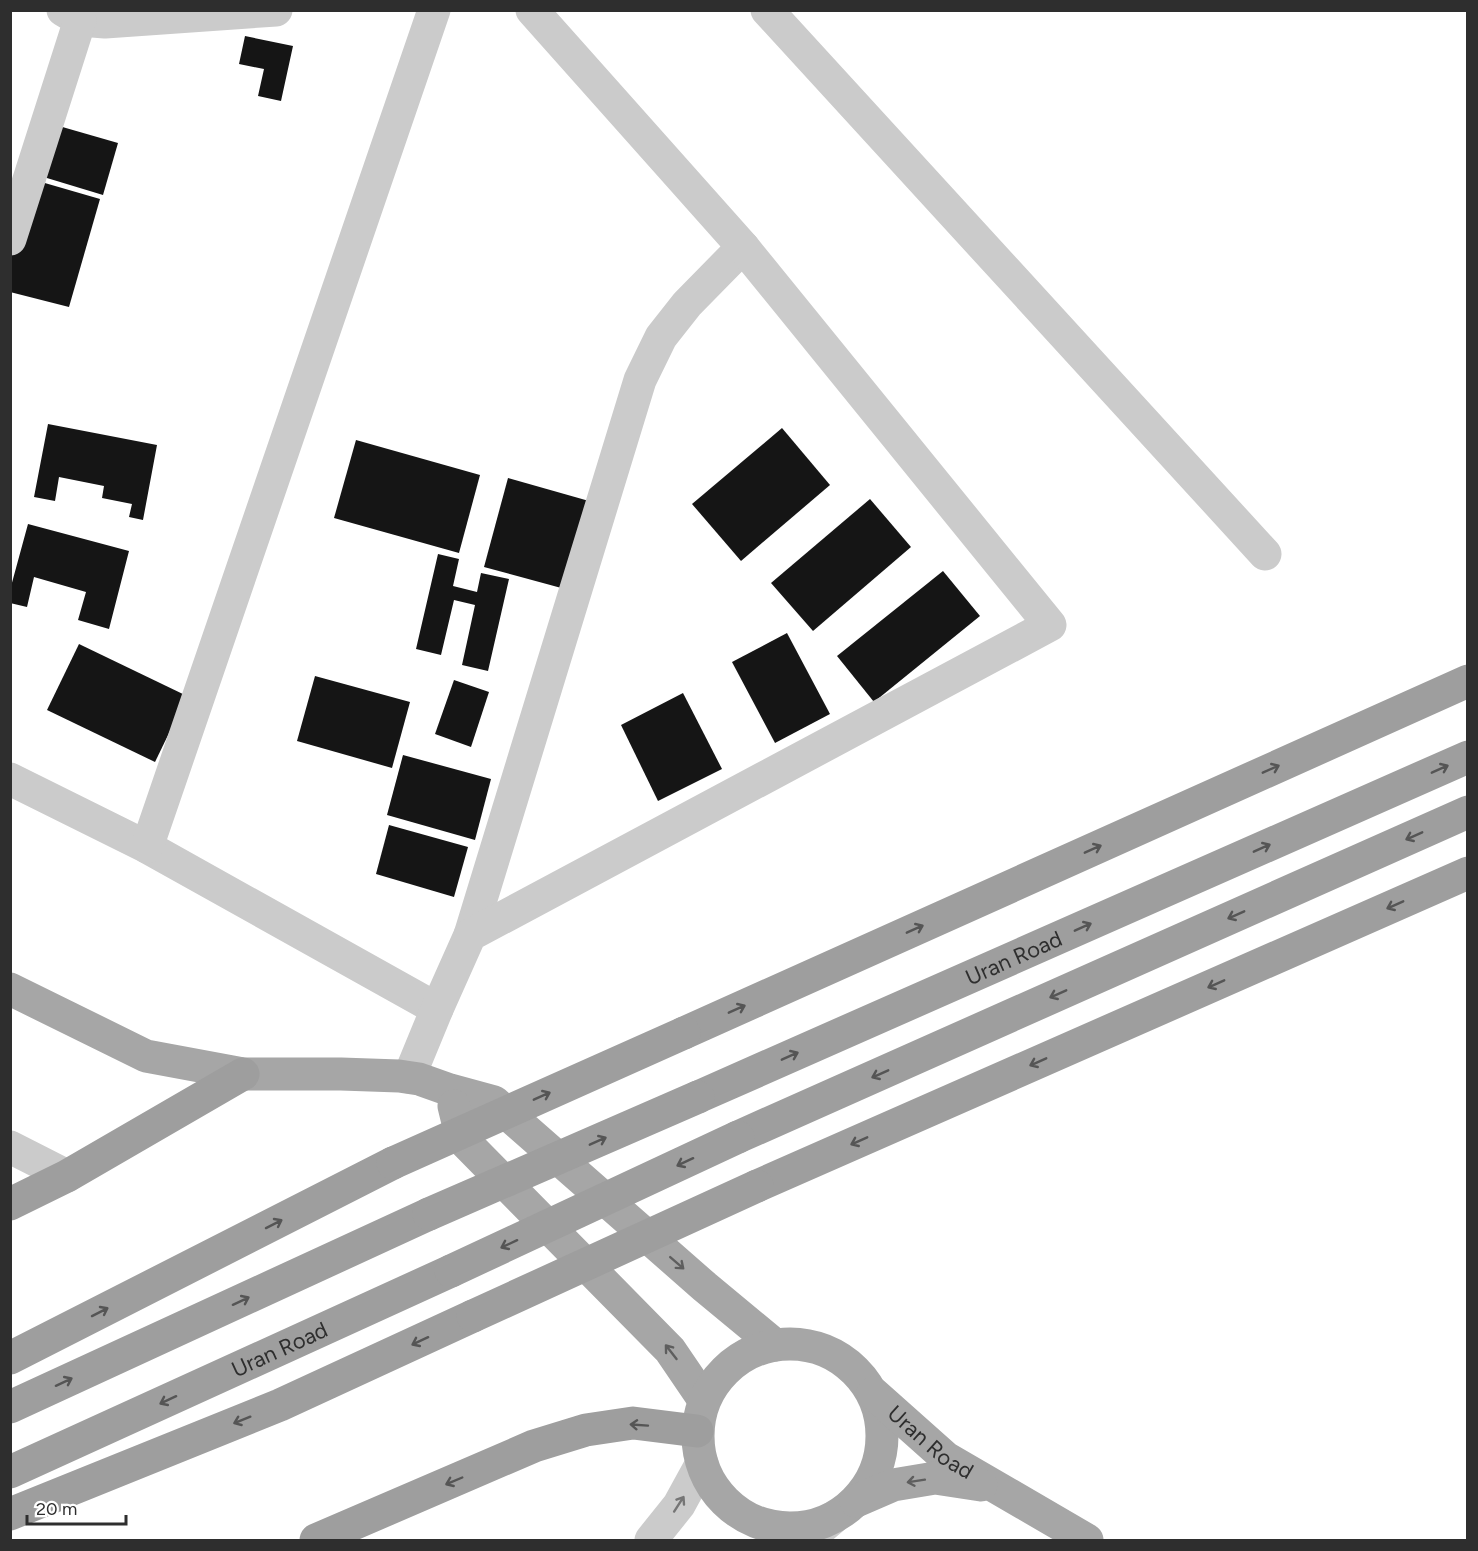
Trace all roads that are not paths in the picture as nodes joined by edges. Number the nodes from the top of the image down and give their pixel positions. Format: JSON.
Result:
{"nodes":[{"id":1,"x":276,"y":10,"type":"edge"},
{"id":2,"x":434,"y":10,"type":"edge"},
{"id":3,"x":532,"y":10,"type":"edge"},
{"id":4,"x":766,"y":10,"type":"edge"},
{"id":5,"x":71,"y":15,"type":"edge"},
{"id":6,"x":10,"y":239,"type":"edge"},
{"id":7,"x":743,"y":247,"type":"junction"},
{"id":8,"x":1265,"y":554,"type":"dead end"},
{"id":9,"x":1467,"y":681,"type":"edge"},
{"id":10,"x":1467,"y":757,"type":"edge"},
{"id":11,"x":10,"y":779,"type":"edge"},
{"id":12,"x":1467,"y":812,"type":"edge"},
{"id":13,"x":147,"y":847,"type":"junction"},
{"id":14,"x":1467,"y":873,"type":"edge"},
{"id":15,"x":470,"y":935,"type":"junction"},
{"id":16,"x":10,"y":989,"type":"edge"},
{"id":17,"x":437,"y":1009,"type":"junction"},
{"id":18,"x":243,"y":1074,"type":"junction"},
{"id":19,"x":409,"y":1077,"type":"junction"},
{"id":20,"x":450,"y":1090,"type":"junction"},
{"id":21,"x":10,"y":1147,"type":"edge"},
{"id":22,"x":68,"y":1176,"type":"junction"},
{"id":23,"x":10,"y":1204,"type":"edge"},
{"id":24,"x":775,"y":1345,"type":"junction"},
{"id":25,"x":10,"y":1358,"type":"edge"},
{"id":26,"x":873,"y":1393,"type":"junction"},
{"id":27,"x":10,"y":1407,"type":"edge"},
{"id":28,"x":701,"y":1415,"type":"junction"},
{"id":29,"x":702,"y":1463,"type":"junction"},
{"id":30,"x":10,"y":1472,"type":"edge"},
{"id":31,"x":995,"y":1487,"type":"junction"},
{"id":32,"x":844,"y":1510,"type":"junction"},
{"id":33,"x":10,"y":1514,"type":"edge"},
{"id":34,"x":323,"y":1539,"type":"edge"},
{"id":35,"x":651,"y":1540,"type":"edge"},
{"id":36,"x":807,"y":1540,"type":"edge"},
{"id":37,"x":1087,"y":1540,"type":"edge"}],
"edges":[{"from":1,"to":5,"type":"street"},
{"from":2,"to":13,"type":"street"},
{"from":3,"to":7,"type":"street"},
{"from":4,"to":8,"type":"street"},
{"from":5,"to":6,"type":"street"},
{"from":7,"to":15,"type":"street"},
{"from":7,"to":15,"type":"street"},
{"from":25,"to":9,"type":"highway","one_way":true,"bridge":true},
{"from":27,"to":10,"type":"highway","name":"Uran Road","one_way":true,"bridge":true},
{"from":11,"to":13,"type":"street"},
{"from":12,"to":30,"type":"highway","name":"Uran Road","one_way":true,"bridge":true},
{"from":13,"to":17,"type":"street"},
{"from":14,"to":33,"type":"highway","one_way":true,"bridge":true},
{"from":15,"to":17,"type":"street"},
{"from":16,"to":18,"type":"main road"},
{"from":17,"to":19,"type":"street"},
{"from":18,"to":19,"type":"main road"},
{"from":18,"to":22,"type":"highway"},
{"from":19,"to":20,"type":"main road"},
{"from":20,"to":24,"type":"main road","one_way":true},
{"from":28,"to":20,"type":"main road","one_way":true},
{"from":21,"to":22,"type":"street"},
{"from":22,"to":23,"type":"highway"},
{"from":24,"to":26,"type":"main road"},
{"from":24,"to":28,"type":"main road"},
{"from":26,"to":31,"type":"main road","name":"Uran Road"},
{"from":26,"to":32,"type":"main road"},
{"from":28,"to":29,"type":"main road"},
{"from":28,"to":34,"type":"highway","one_way":true},
{"from":29,"to":32,"type":"main road"},
{"from":35,"to":29,"type":"street","one_way":true},
{"from":31,"to":32,"type":"main road","name":"Uran Road","one_way":true},
{"from":31,"to":37,"type":"main road","name":"Uran Road"},
{"from":32,"to":36,"type":"street"}]}
